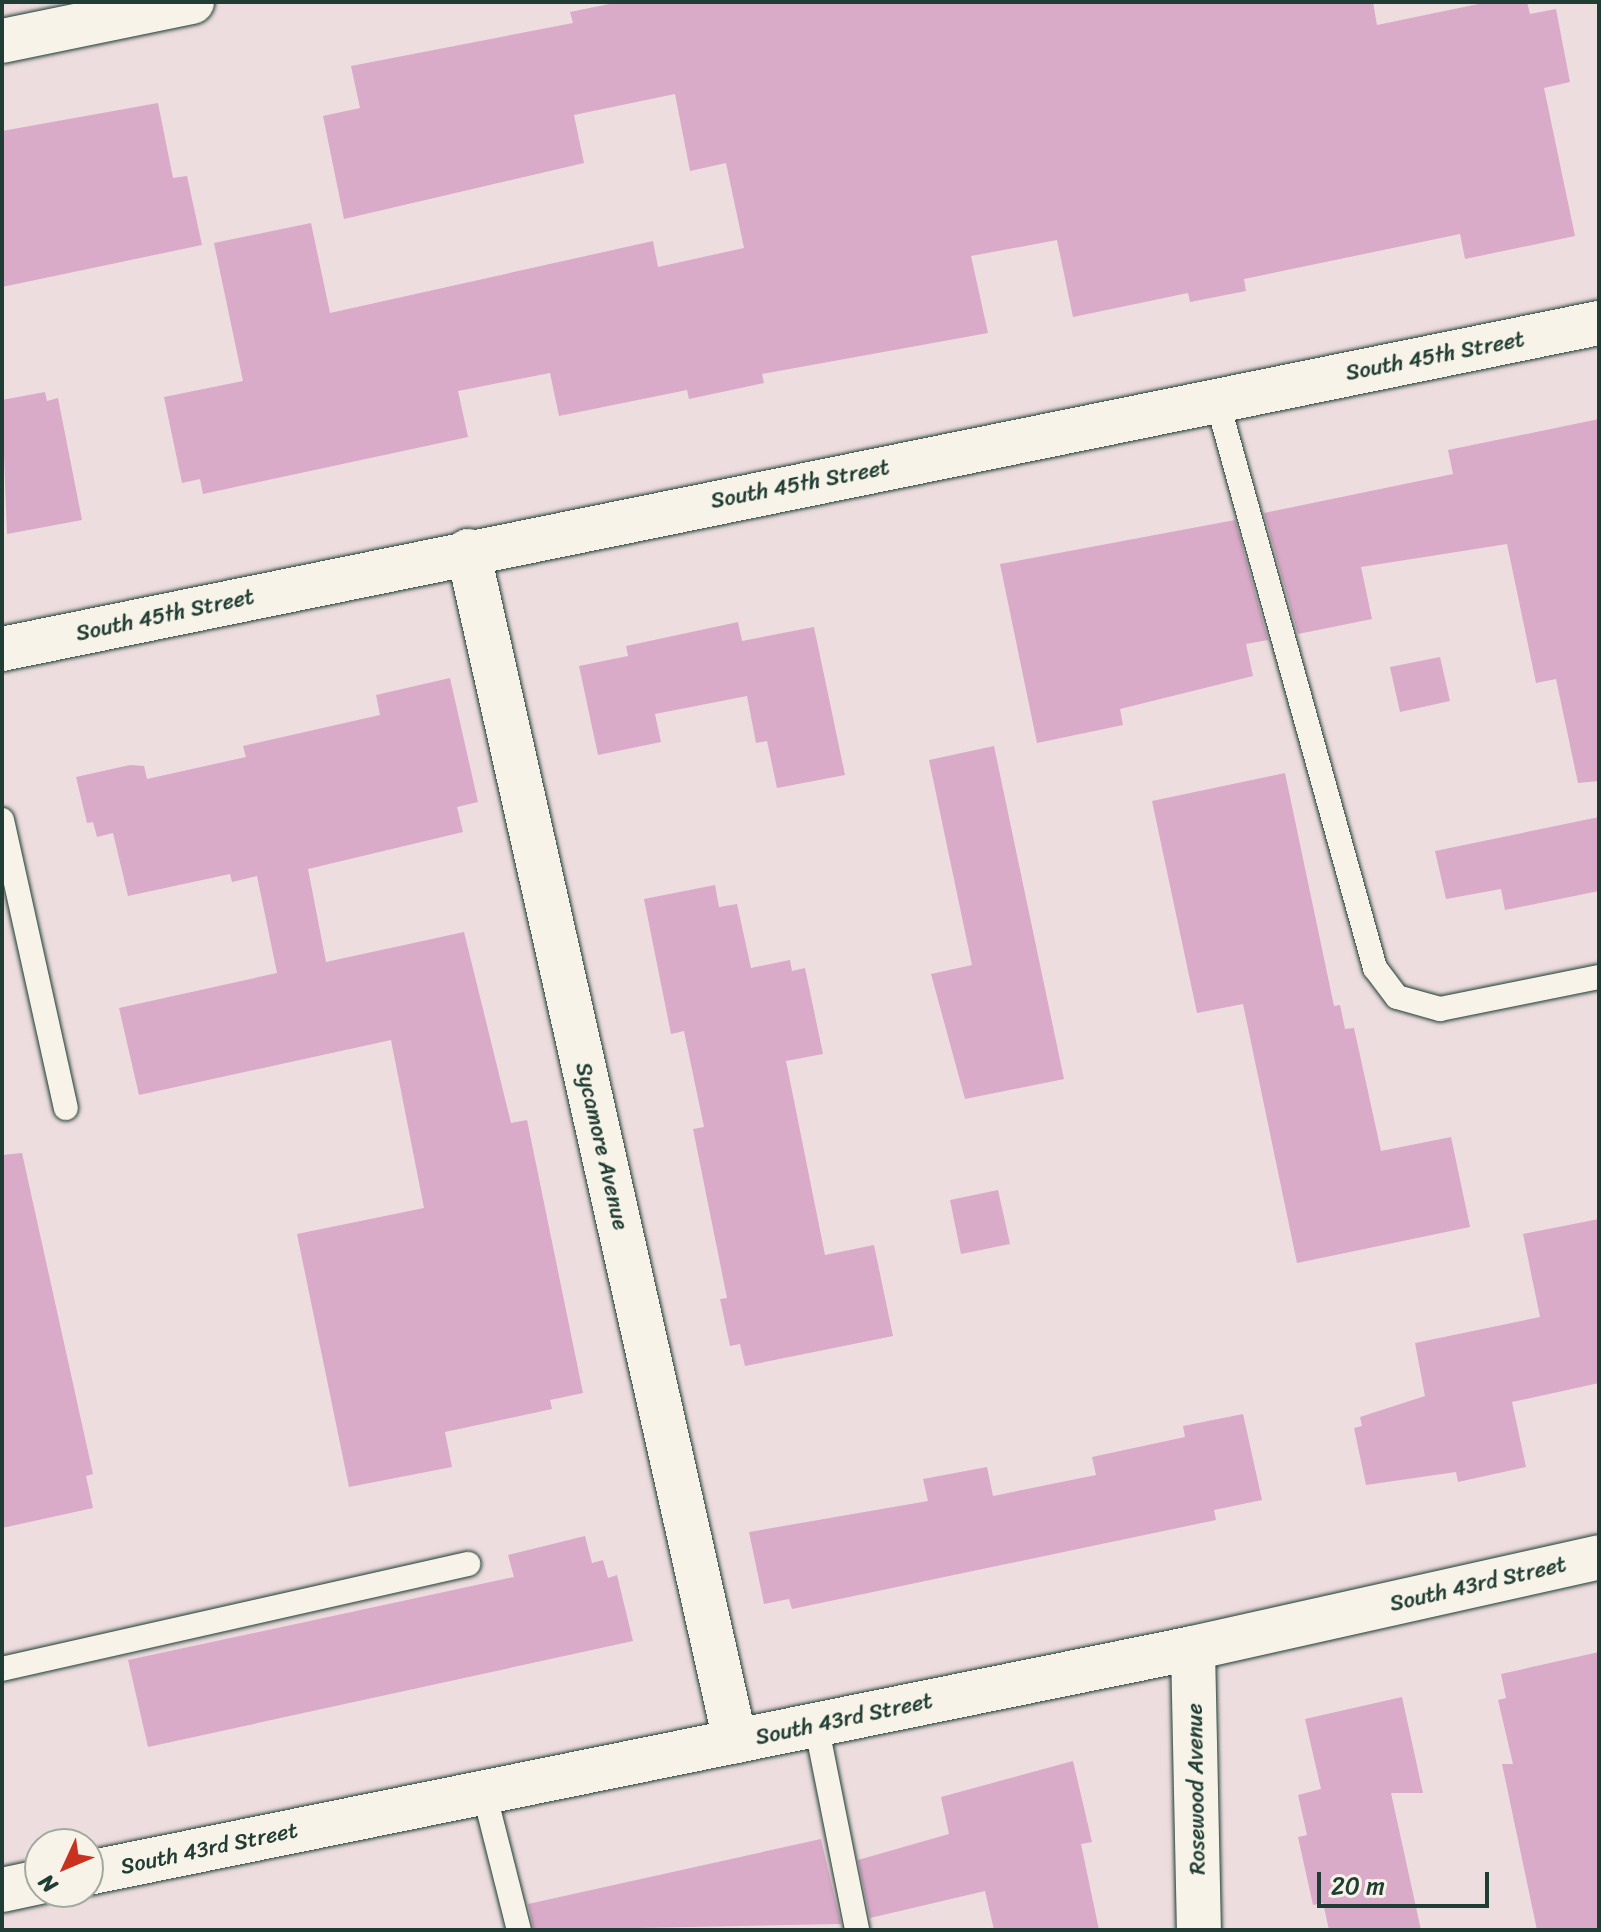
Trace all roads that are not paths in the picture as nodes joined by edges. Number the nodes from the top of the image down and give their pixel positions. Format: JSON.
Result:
{"nodes":[{"id":1,"x":192,"y":2,"type":"edge"},
{"id":2,"x":2,"y":41,"type":"edge"},
{"id":3,"x":1599,"y":323,"type":"edge"},
{"id":4,"x":1217,"y":400,"type":"junction"},
{"id":5,"x":468,"y":551,"type":"junction"},
{"id":6,"x":2,"y":649,"type":"edge"},
{"id":7,"x":2,"y":820,"type":"edge"},
{"id":8,"x":1599,"y":977,"type":"edge"},
{"id":9,"x":66,"y":1108,"type":"dead end"},
{"id":10,"x":1599,"y":1557,"type":"edge"},
{"id":11,"x":468,"y":1564,"type":"dead end"},
{"id":12,"x":1193,"y":1648,"type":"junction"},
{"id":13,"x":2,"y":1669,"type":"edge"},
{"id":14,"x":816,"y":1724,"type":"junction"},
{"id":15,"x":735,"y":1741,"type":"junction"},
{"id":16,"x":484,"y":1792,"type":"junction"},
{"id":17,"x":104,"y":1870,"type":"edge"},
{"id":18,"x":24,"y":1885,"type":"edge"},
{"id":19,"x":2,"y":1890,"type":"edge"},
{"id":20,"x":519,"y":1930,"type":"edge"},
{"id":21,"x":857,"y":1930,"type":"edge"},
{"id":22,"x":1199,"y":1930,"type":"edge"}],
"edges":[{"from":1,"to":2,"type":"street"},
{"from":3,"to":4,"type":"street","name":"South 45th Street"},
{"from":4,"to":5,"type":"street","name":"South 45th Street"},
{"from":4,"to":8,"type":"lane"},
{"from":5,"to":6,"type":"street","name":"South 45th Street"},
{"from":5,"to":15,"type":"street","name":"Sycamore Avenue"},
{"from":7,"to":9,"type":"lane"},
{"from":10,"to":12,"type":"street","name":"South 43rd Street"},
{"from":11,"to":13,"type":"lane"},
{"from":12,"to":14,"type":"street","name":"South 43rd Street"},
{"from":12,"to":22,"type":"street","name":"Rosewood Avenue"},
{"from":14,"to":15,"type":"street","name":"South 43rd Street"},
{"from":14,"to":21,"type":"lane"},
{"from":15,"to":16,"type":"street","name":"South 43rd Street"},
{"from":16,"to":17,"type":"street","name":"South 43rd Street"},
{"from":16,"to":20,"type":"lane"},
{"from":18,"to":19,"type":"street"}]}
